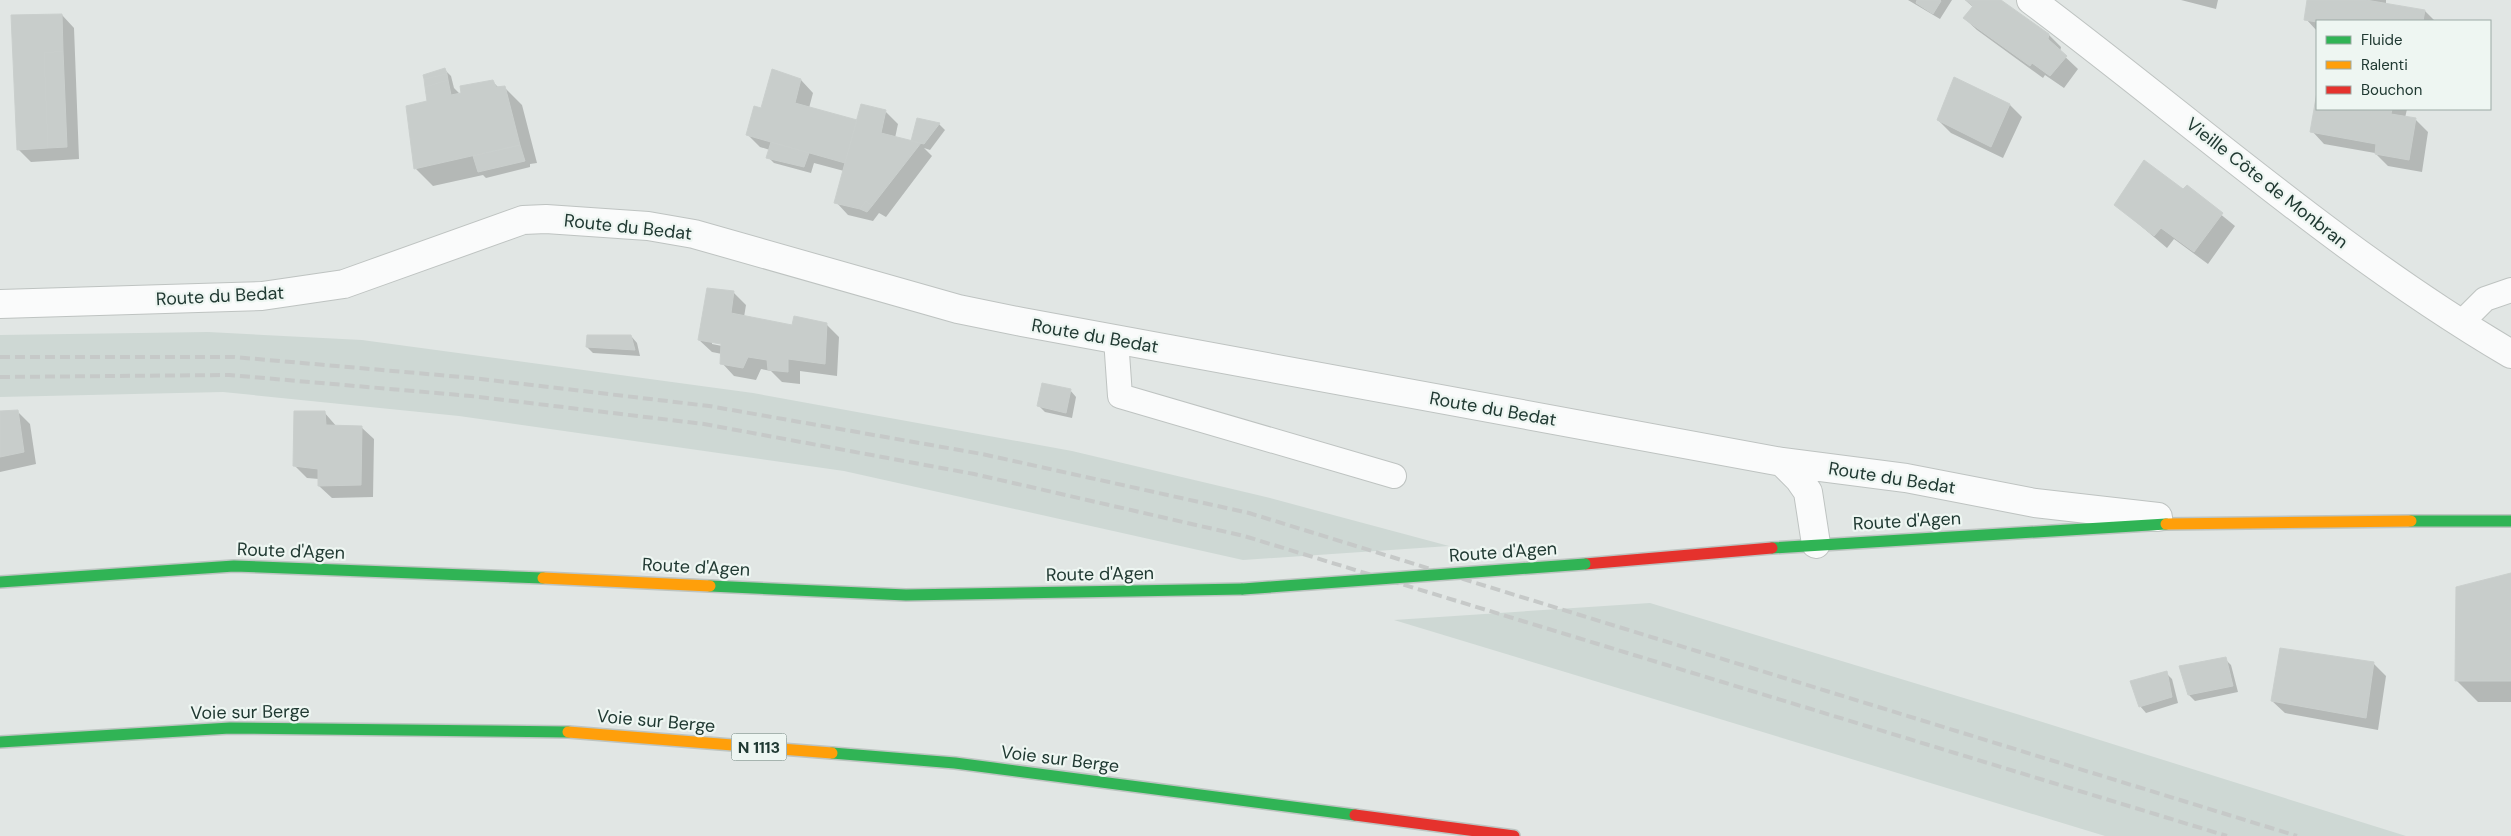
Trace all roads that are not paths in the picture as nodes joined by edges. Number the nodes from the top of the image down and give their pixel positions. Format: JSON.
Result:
{"nodes":[{"id":1,"x":2031,"y":0,"type":"edge"},
{"id":2,"x":2511,"y":290,"type":"edge"},
{"id":3,"x":0,"y":304,"type":"edge"},
{"id":4,"x":2460,"y":324,"type":"junction"},
{"id":5,"x":1116,"y":339,"type":"junction"},
{"id":6,"x":2511,"y":354,"type":"edge"},
{"id":7,"x":1782,"y":462,"type":"junction"},
{"id":8,"x":1394,"y":476,"type":"dead end"},
{"id":9,"x":2511,"y":521,"type":"edge"},
{"id":10,"x":2199,"y":522,"type":"junction"},
{"id":11,"x":1816,"y":544,"type":"junction"},
{"id":12,"x":0,"y":582,"type":"edge"},
{"id":13,"x":0,"y":742,"type":"edge"},
{"id":14,"x":1514,"y":836,"type":"edge"}],
"edges":[{"from":1,"to":4,"type":"street","name":"Vieille Côte de Monbran"},
{"from":2,"to":4,"type":"lane"},
{"from":3,"to":5,"type":"street","name":"Route du Bedat"},
{"from":4,"to":6,"type":"street","name":"Vieille Côte de Monbran"},
{"from":5,"to":7,"type":"street","name":"Route du Bedat"},
{"from":5,"to":8,"type":"lane"},
{"from":7,"to":10,"type":"street","name":"Route du Bedat"},
{"from":7,"to":11,"type":"street"},
{"from":9,"to":10,"type":"main road","name":"Route d'Agen"},
{"from":10,"to":11,"type":"main road","name":"Route d'Agen"},
{"from":11,"to":12,"type":"main road","name":"Route d'Agen","bridge":true},
{"from":13,"to":14,"type":"main road","name":"Voie sur Berge","number":"N 1113"}]}
